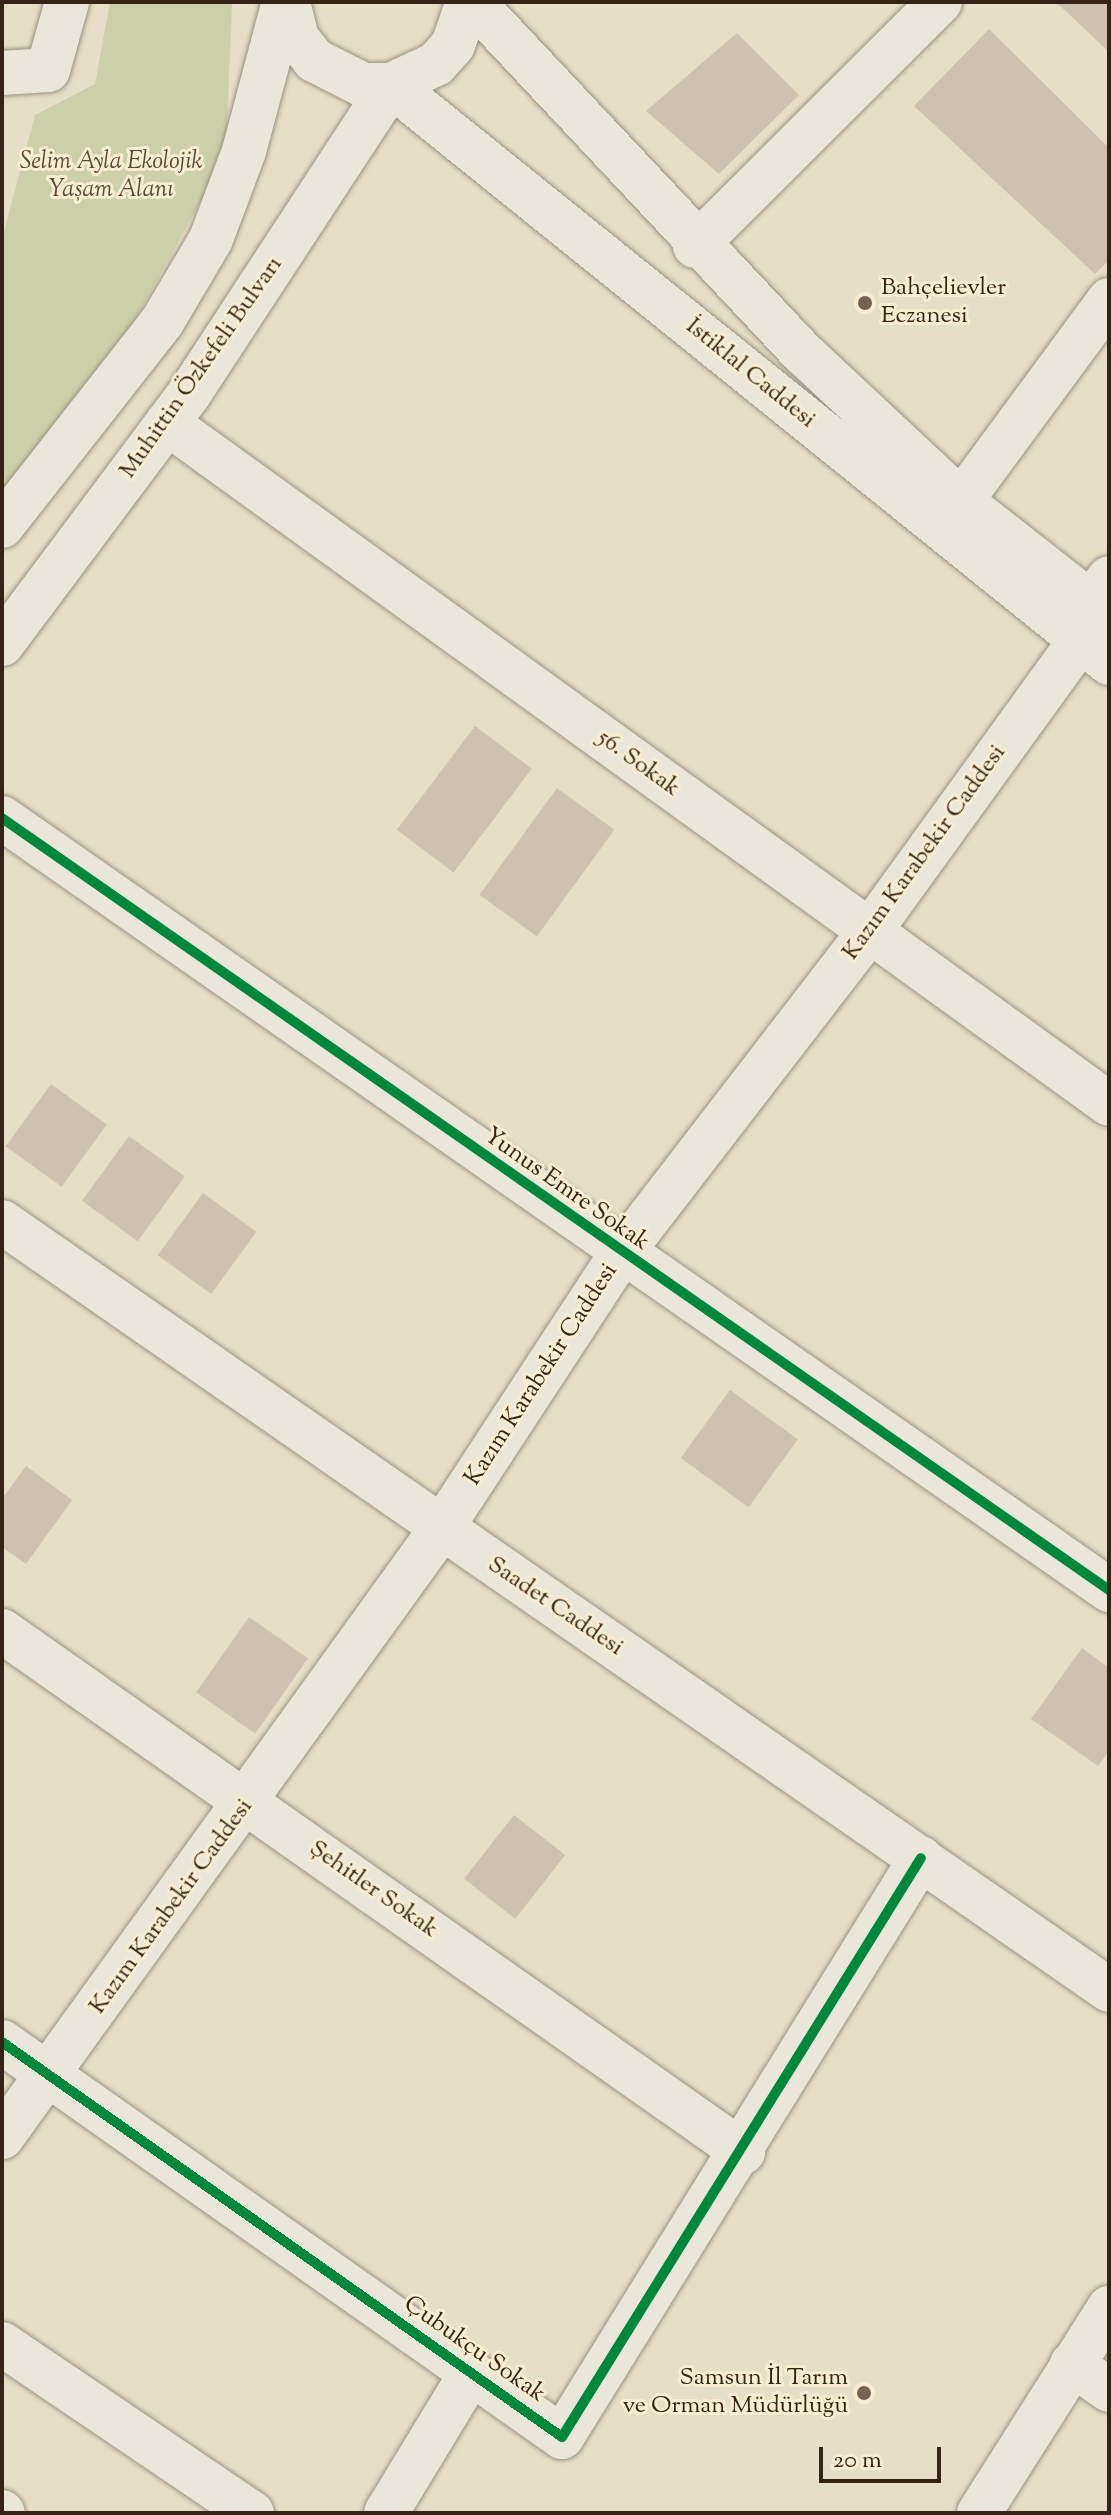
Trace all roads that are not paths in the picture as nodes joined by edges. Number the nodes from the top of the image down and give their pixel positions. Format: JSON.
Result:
{"nodes":[{"id":1,"x":67,"y":2,"type":"edge"},
{"id":2,"x":286,"y":2,"type":"edge"},
{"id":3,"x":470,"y":2,"type":"edge"},
{"id":4,"x":940,"y":2,"type":"edge"},
{"id":5,"x":2,"y":73,"type":"edge"},
{"id":6,"x":391,"y":85,"type":"junction"},
{"id":7,"x":695,"y":246,"type":"junction"},
{"id":8,"x":1109,"y":300,"type":"edge"},
{"id":9,"x":167,"y":423,"type":"junction"},
{"id":10,"x":961,"y":501,"type":"junction"},
{"id":11,"x":2,"y":526,"type":"edge"},
{"id":12,"x":1099,"y":621,"type":"edge"},
{"id":13,"x":2,"y":644,"type":"edge"},
{"id":14,"x":2,"y":818,"type":"edge"},
{"id":15,"x":870,"y":931,"type":"junction"},
{"id":16,"x":1109,"y":1104,"type":"edge"},
{"id":17,"x":2,"y":1222,"type":"edge"},
{"id":18,"x":621,"y":1254,"type":"junction"},
{"id":19,"x":441,"y":1529,"type":"junction"},
{"id":20,"x":1109,"y":1590,"type":"edge"},
{"id":21,"x":2,"y":1631,"type":"edge"},
{"id":22,"x":248,"y":1802,"type":"junction"},
{"id":23,"x":921,"y":1858,"type":"junction"},
{"id":24,"x":1109,"y":1990,"type":"edge"},
{"id":25,"x":2,"y":2042,"type":"edge"},
{"id":26,"x":51,"y":2075,"type":"junction"},
{"id":27,"x":2,"y":2137,"type":"edge"},
{"id":28,"x":743,"y":2152,"type":"junction"},
{"id":29,"x":1109,"y":2308,"type":"edge"},
{"id":30,"x":2,"y":2344,"type":"edge"},
{"id":31,"x":1072,"y":2364,"type":"junction"},
{"id":32,"x":471,"y":2373,"type":"junction"},
{"id":33,"x":1109,"y":2390,"type":"edge"},
{"id":34,"x":252,"y":2513,"type":"edge"},
{"id":35,"x":386,"y":2513,"type":"edge"},
{"id":36,"x":979,"y":2513,"type":"edge"}],
"edges":[{"from":1,"to":5,"type":"main road"},
{"from":2,"to":6,"type":"main road"},
{"from":2,"to":11,"type":"main road"},
{"from":3,"to":6,"type":"main road"},
{"from":3,"to":7,"type":"main road","name":"İstiklal Caddesi"},
{"from":4,"to":7,"type":"main road"},
{"from":6,"to":9,"type":"main road","name":"Muhittin Özkefeli Bulvarı"},
{"from":6,"to":12,"type":"main road","name":"İstiklal Caddesi"},
{"from":7,"to":10,"type":"main road","name":"İstiklal Caddesi"},
{"from":8,"to":10,"type":"main road"},
{"from":9,"to":13,"type":"main road","name":"Muhittin Özkefeli Bulvarı"},
{"from":9,"to":15,"type":"main road","name":"56. Sokak"},
{"from":10,"to":12,"type":"main road","name":"İstiklal Caddesi"},
{"from":12,"to":15,"type":"main road","name":"Kazım Karabekir Caddesi"},
{"from":14,"to":18,"type":"main road","name":"Yunus Emre Sokak"},
{"from":15,"to":16,"type":"main road","name":"56. Sokak"},
{"from":15,"to":18,"type":"main road","name":"Kazım Karabekir Caddesi"},
{"from":17,"to":19,"type":"main road","name":"Saadet Caddesi"},
{"from":18,"to":19,"type":"main road","name":"Kazım Karabekir Caddesi"},
{"from":18,"to":20,"type":"main road","name":"Yunus Emre Sokak"},
{"from":19,"to":22,"type":"main road","name":"Kazım Karabekir Caddesi"},
{"from":19,"to":23,"type":"main road","name":"Saadet Caddesi"},
{"from":21,"to":22,"type":"main road","name":"Şehitler Sokak"},
{"from":22,"to":26,"type":"main road","name":"Kazım Karabekir Caddesi"},
{"from":22,"to":28,"type":"main road","name":"Şehitler Sokak"},
{"from":23,"to":24,"type":"main road","name":"Saadet Caddesi"},
{"from":23,"to":28,"type":"main road","name":"Çubukçu Sokak"},
{"from":25,"to":26,"type":"main road","name":"Çubukçu Sokak"},
{"from":26,"to":27,"type":"main road","name":"Kazım Karabekir Caddesi"},
{"from":26,"to":32,"type":"main road","name":"Çubukçu Sokak"},
{"from":28,"to":32,"type":"main road","name":"Çubukçu Sokak"},
{"from":29,"to":31,"type":"main road"},
{"from":30,"to":34,"type":"main road"},
{"from":31,"to":33,"type":"main road"},
{"from":31,"to":36,"type":"main road"},
{"from":32,"to":35,"type":"main road"}]}
